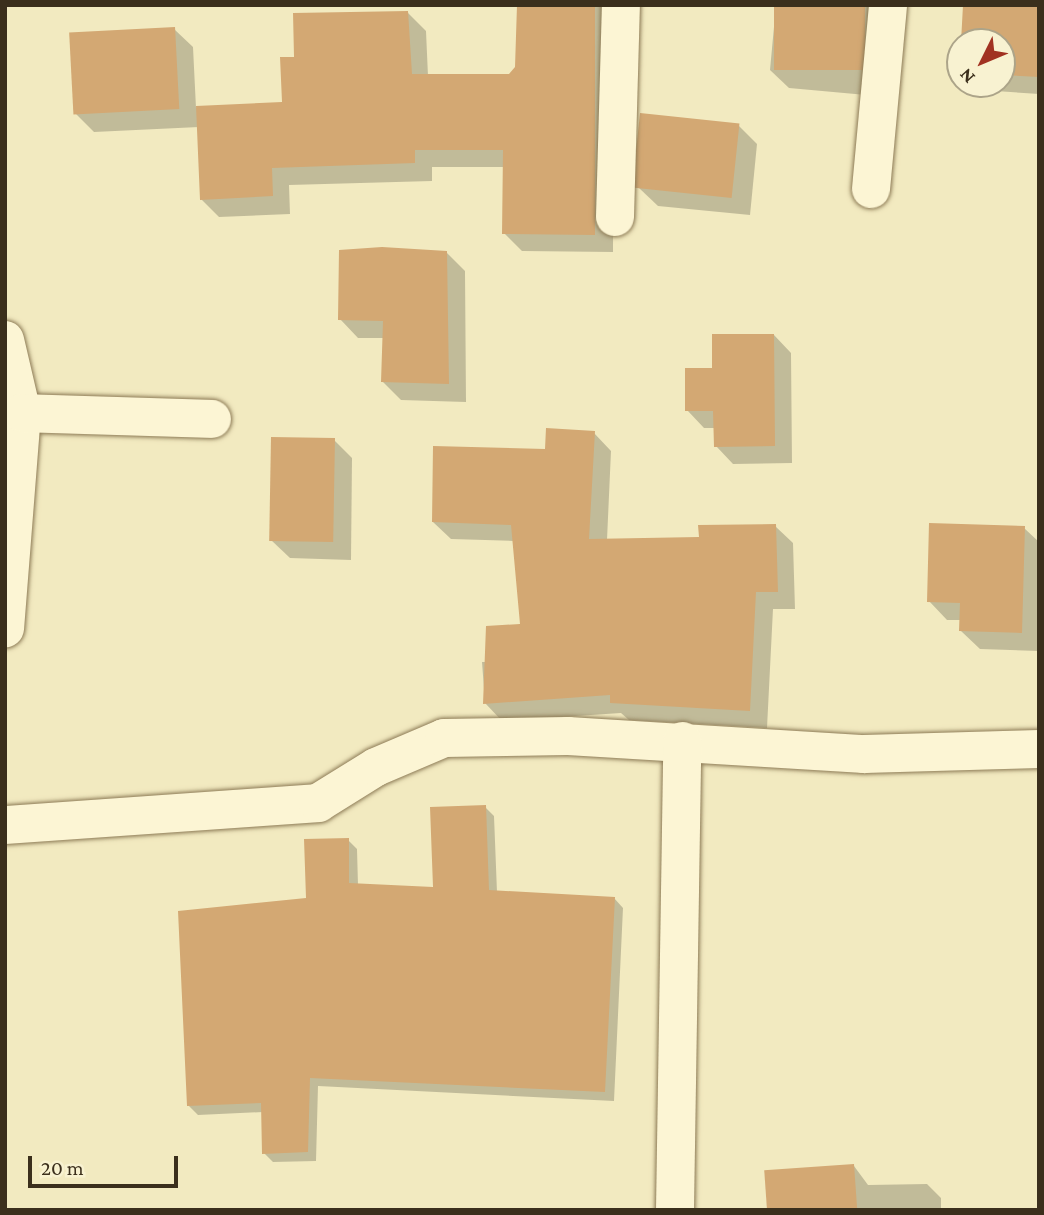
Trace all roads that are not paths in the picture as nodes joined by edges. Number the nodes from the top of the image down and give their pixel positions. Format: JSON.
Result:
{"nodes":[{"id":1,"x":621,"y":5,"type":"edge"},
{"id":2,"x":888,"y":5,"type":"edge"},
{"id":3,"x":871,"y":189,"type":"dead end"},
{"id":4,"x":615,"y":217,"type":"dead end"},
{"id":5,"x":5,"y":340,"type":"edge"},
{"id":6,"x":22,"y":413,"type":"junction"},
{"id":7,"x":212,"y":419,"type":"dead end"},
{"id":8,"x":5,"y":628,"type":"edge"},
{"id":9,"x":682,"y":741,"type":"junction"},
{"id":10,"x":1039,"y":749,"type":"edge"},
{"id":11,"x":5,"y":825,"type":"edge"},
{"id":12,"x":675,"y":1210,"type":"edge"}],
"edges":[{"from":1,"to":4,"type":"street"},
{"from":2,"to":3,"type":"street"},
{"from":5,"to":6,"type":"street"},
{"from":6,"to":7,"type":"street"},
{"from":6,"to":8,"type":"street"},
{"from":9,"to":10,"type":"street"},
{"from":9,"to":11,"type":"street"},
{"from":9,"to":12,"type":"street"}]}
